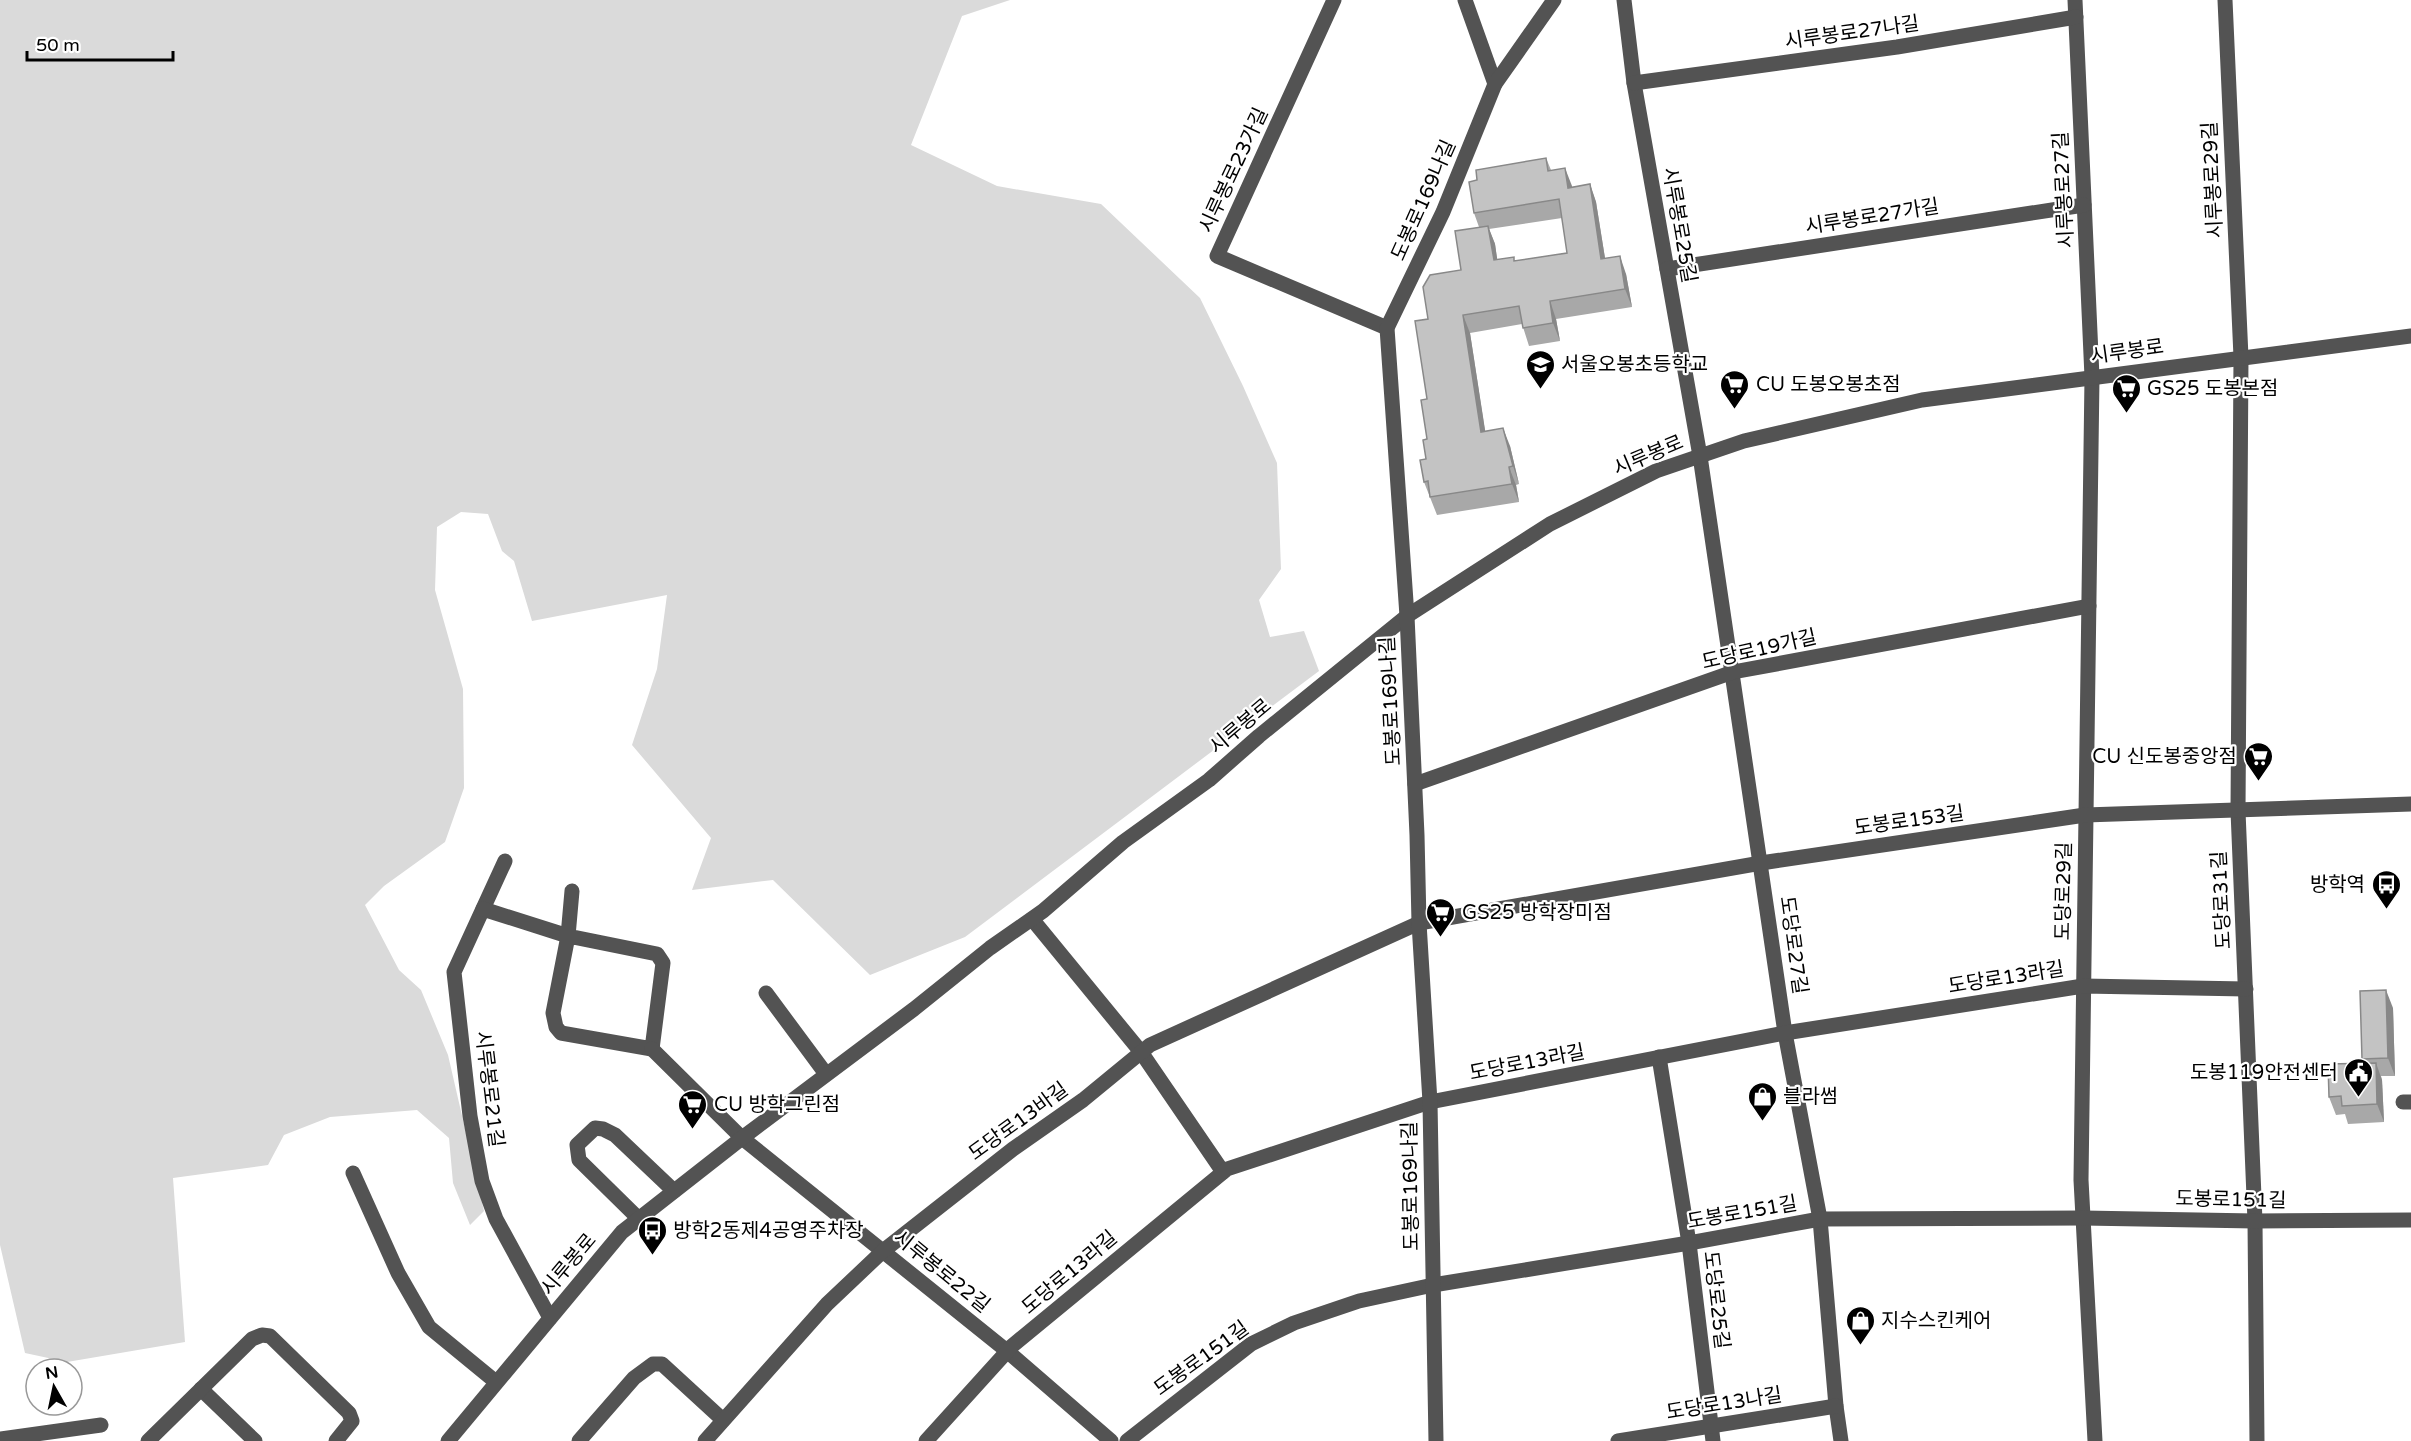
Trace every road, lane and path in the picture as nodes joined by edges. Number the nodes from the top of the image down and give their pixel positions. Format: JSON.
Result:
{"nodes":[{"id":1,"x":1334,"y":0,"type":"edge"},
{"id":2,"x":1466,"y":0,"type":"edge"},
{"id":3,"x":1554,"y":0,"type":"edge"},
{"id":4,"x":1624,"y":0,"type":"edge"},
{"id":5,"x":2075,"y":0,"type":"edge"},
{"id":6,"x":2225,"y":0,"type":"edge"},
{"id":7,"x":2076,"y":17,"type":"junction"},
{"id":8,"x":1634,"y":83,"type":"junction"},
{"id":9,"x":1495,"y":84,"type":"junction"},
{"id":10,"x":2084,"y":205,"type":"junction"},
{"id":11,"x":1667,"y":269,"type":"junction"},
{"id":12,"x":1387,"y":328,"type":"junction"},
{"id":13,"x":2411,"y":336,"type":"edge"},
{"id":14,"x":2241,"y":357,"type":"junction"},
{"id":15,"x":2092,"y":377,"type":"junction"},
{"id":16,"x":1700,"y":456,"type":"junction"},
{"id":17,"x":2089,"y":606,"type":"junction"},
{"id":18,"x":1407,"y":616,"type":"junction"},
{"id":19,"x":1733,"y":672,"type":"junction"},
{"id":20,"x":1415,"y":784,"type":"junction"},
{"id":21,"x":2411,"y":804,"type":"edge"},
{"id":22,"x":2238,"y":811,"type":"junction"},
{"id":23,"x":2085,"y":815,"type":"junction"},
{"id":24,"x":505,"y":861,"type":"dead end"},
{"id":25,"x":1761,"y":863,"type":"junction"},
{"id":26,"x":572,"y":891,"type":"dead end"},
{"id":27,"x":483,"y":909,"type":"junction"},
{"id":28,"x":1032,"y":919,"type":"junction"},
{"id":29,"x":1419,"y":923,"type":"junction"},
{"id":30,"x":568,"y":936,"type":"junction"},
{"id":31,"x":2083,"y":986,"type":"junction"},
{"id":32,"x":2246,"y":989,"type":"junction"},
{"id":33,"x":765,"y":993,"type":"dead end"},
{"id":34,"x":1785,"y":1033,"type":"junction"},
{"id":35,"x":652,"y":1049,"type":"junction"},
{"id":36,"x":1140,"y":1052,"type":"junction"},
{"id":37,"x":1659,"y":1057,"type":"junction"},
{"id":38,"x":826,"y":1074,"type":"junction"},
{"id":39,"x":1430,"y":1102,"type":"junction"},
{"id":40,"x":742,"y":1138,"type":"junction"},
{"id":41,"x":1223,"y":1172,"type":"junction"},
{"id":42,"x":353,"y":1173,"type":"dead end"},
{"id":43,"x":674,"y":1191,"type":"junction"},
{"id":44,"x":2083,"y":1218,"type":"junction"},
{"id":45,"x":639,"y":1219,"type":"junction"},
{"id":46,"x":1820,"y":1219,"type":"junction"},
{"id":47,"x":2411,"y":1220,"type":"edge"},
{"id":48,"x":2255,"y":1221,"type":"junction"},
{"id":49,"x":1689,"y":1244,"type":"junction"},
{"id":50,"x":883,"y":1251,"type":"junction"},
{"id":51,"x":1433,"y":1285,"type":"junction"},
{"id":52,"x":549,"y":1318,"type":"junction"},
{"id":53,"x":1007,"y":1351,"type":"junction"},
{"id":54,"x":496,"y":1382,"type":"junction"},
{"id":55,"x":201,"y":1389,"type":"junction"},
{"id":56,"x":1836,"y":1406,"type":"junction"},
{"id":57,"x":723,"y":1420,"type":"junction"},
{"id":58,"x":100,"y":1425,"type":"dead end"},
{"id":59,"x":1712,"y":1433,"type":"edge"},
{"id":60,"x":0,"y":1439,"type":"edge"},
{"id":61,"x":148,"y":1441,"type":"edge"},
{"id":62,"x":255,"y":1441,"type":"edge"},
{"id":63,"x":336,"y":1441,"type":"edge"},
{"id":64,"x":448,"y":1441,"type":"edge"},
{"id":65,"x":579,"y":1441,"type":"edge"},
{"id":66,"x":705,"y":1441,"type":"edge"},
{"id":67,"x":926,"y":1441,"type":"edge"},
{"id":68,"x":1111,"y":1441,"type":"edge"},
{"id":69,"x":1127,"y":1441,"type":"edge"},
{"id":70,"x":1436,"y":1441,"type":"edge"},
{"id":71,"x":1618,"y":1441,"type":"edge"},
{"id":72,"x":1841,"y":1441,"type":"edge"},
{"id":73,"x":2095,"y":1441,"type":"edge"},
{"id":74,"x":2257,"y":1441,"type":"edge"}],
"edges":[{"from":1,"to":12,"type":"street","name":"시루봉로23가길"},
{"from":2,"to":9,"type":"street"},
{"from":3,"to":9,"type":"street","name":"도봉로169나길"},
{"from":4,"to":8,"type":"street","name":"시루봉로25길"},
{"from":5,"to":7,"type":"street","name":"시루봉로27길"},
{"from":6,"to":14,"type":"street","name":"시루봉로29길"},
{"from":7,"to":8,"type":"street","name":"시루봉로27나길"},
{"from":7,"to":10,"type":"street","name":"시루봉로27길"},
{"from":8,"to":11,"type":"street","name":"시루봉로25길"},
{"from":9,"to":12,"type":"street","name":"도봉로169나길"},
{"from":10,"to":11,"type":"street","name":"시루봉로27가길"},
{"from":10,"to":15,"type":"street","name":"시루봉로27길"},
{"from":11,"to":16,"type":"street","name":"시루봉로25길"},
{"from":12,"to":18,"type":"street","name":"도봉로169나길"},
{"from":13,"to":14,"type":"street","name":"시루봉로"},
{"from":14,"to":15,"type":"street","name":"시루봉로"},
{"from":14,"to":22,"type":"street","name":"도당로31길"},
{"from":15,"to":16,"type":"street","name":"시루봉로"},
{"from":15,"to":17,"type":"street","name":"도당로29길"},
{"from":16,"to":18,"type":"street","name":"시루봉로"},
{"from":16,"to":19,"type":"street","name":"도당로27길"},
{"from":17,"to":19,"type":"street","name":"도당로19가길"},
{"from":17,"to":23,"type":"street","name":"도당로29길"},
{"from":18,"to":20,"type":"street","name":"도봉로169나길"},
{"from":18,"to":28,"type":"street","name":"시루봉로"},
{"from":19,"to":20,"type":"street","name":"도당로19가길"},
{"from":19,"to":25,"type":"street","name":"도당로27길"},
{"from":20,"to":29,"type":"street","name":"도봉로169나길"},
{"from":21,"to":22,"type":"street","name":"도봉로153길"},
{"from":22,"to":23,"type":"street","name":"도봉로153길"},
{"from":22,"to":32,"type":"street","name":"도당로31길"},
{"from":23,"to":25,"type":"street","name":"도봉로153길"},
{"from":23,"to":31,"type":"street","name":"도당로29길"},
{"from":24,"to":27,"type":"street","name":"시루봉로21길"},
{"from":25,"to":29,"type":"street","name":"도봉로153길"},
{"from":25,"to":34,"type":"street","name":"도당로27길"},
{"from":26,"to":30,"type":"street"},
{"from":27,"to":30,"type":"street"},
{"from":27,"to":52,"type":"street","name":"시루봉로21길"},
{"from":28,"to":36,"type":"street"},
{"from":28,"to":38,"type":"street","name":"시루봉로"},
{"from":29,"to":36,"type":"street","name":"도당로13바길"},
{"from":29,"to":39,"type":"street","name":"도봉로169나길"},
{"from":30,"to":35,"type":"street"},
{"from":30,"to":35,"type":"street"},
{"from":31,"to":32,"type":"street","name":"도당로13라길"},
{"from":31,"to":34,"type":"street","name":"도당로13라길"},
{"from":31,"to":44,"type":"street","name":"도당로29길"},
{"from":32,"to":48,"type":"street","name":"도당로31길"},
{"from":33,"to":38,"type":"street"},
{"from":34,"to":37,"type":"street","name":"도당로13라길"},
{"from":34,"to":46,"type":"street","name":"도당로27길"},
{"from":35,"to":40,"type":"street"},
{"from":36,"to":41,"type":"street"},
{"from":36,"to":50,"type":"street","name":"도당로13바길"},
{"from":37,"to":39,"type":"street","name":"도당로13라길"},
{"from":37,"to":49,"type":"street","name":"도당로25길"},
{"from":38,"to":40,"type":"street","name":"시루봉로"},
{"from":39,"to":41,"type":"street","name":"도당로13라길"},
{"from":39,"to":51,"type":"street","name":"도봉로169나길"},
{"from":40,"to":43,"type":"street","name":"시루봉로"},
{"from":40,"to":50,"type":"street","name":"시루봉로22길"},
{"from":41,"to":53,"type":"street","name":"도당로13라길"},
{"from":42,"to":54,"type":"street"},
{"from":43,"to":45,"type":"street","name":"시루봉로"},
{"from":43,"to":45,"type":"street"},
{"from":44,"to":46,"type":"street","name":"도봉로151길"},
{"from":44,"to":48,"type":"street","name":"도봉로151길"},
{"from":44,"to":73,"type":"street","name":"도당로29길"},
{"from":45,"to":52,"type":"street","name":"시루봉로"},
{"from":46,"to":49,"type":"street","name":"도봉로151길"},
{"from":46,"to":56,"type":"street","name":"도당로27길"},
{"from":47,"to":48,"type":"street","name":"도봉로151길"},
{"from":48,"to":74,"type":"street","name":"도당로31길"},
{"from":49,"to":51,"type":"street","name":"도봉로151길"},
{"from":49,"to":59,"type":"street","name":"도당로25길"},
{"from":50,"to":53,"type":"street","name":"시루봉로22길"},
{"from":50,"to":57,"type":"street","name":"도당로13바길"},
{"from":51,"to":69,"type":"street","name":"도봉로151길"},
{"from":51,"to":70,"type":"street","name":"도봉로169나길"},
{"from":52,"to":54,"type":"street","name":"시루봉로"},
{"from":53,"to":67,"type":"street","name":"도당로13라길"},
{"from":53,"to":68,"type":"street","name":"시루봉로22길"},
{"from":54,"to":64,"type":"street","name":"시루봉로"},
{"from":55,"to":61,"type":"street"},
{"from":55,"to":62,"type":"street"},
{"from":55,"to":63,"type":"street"},
{"from":56,"to":59,"type":"street","name":"도당로13나길"},
{"from":56,"to":72,"type":"street","name":"도당로27길"},
{"from":57,"to":65,"type":"street"},
{"from":57,"to":66,"type":"street","name":"도당로13바길"},
{"from":58,"to":60,"type":"street"},
{"from":59,"to":71,"type":"street","name":"도당로13나길"}]}
